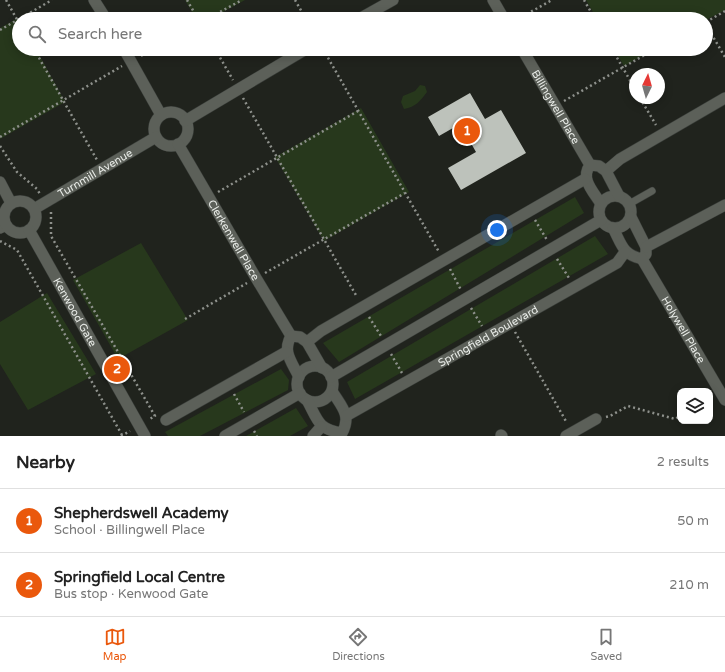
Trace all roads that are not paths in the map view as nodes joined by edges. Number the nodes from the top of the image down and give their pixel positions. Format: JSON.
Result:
{"nodes":[{"id":1,"x":94,"y":0,"type":"edge"},
{"id":2,"x":393,"y":0,"type":"edge"},
{"id":3,"x":493,"y":0,"type":"edge"},
{"id":4,"x":102,"y":12,"type":"edge"},
{"id":5,"x":372,"y":12,"type":"edge"},
{"id":6,"x":500,"y":12,"type":"edge"},
{"id":7,"x":128,"y":56,"type":"edge"},
{"id":8,"x":294,"y":56,"type":"edge"},
{"id":9,"x":526,"y":56,"type":"edge"},
{"id":10,"x":725,"y":98,"type":"edge"},
{"id":11,"x":161,"y":115,"type":"junction"},
{"id":12,"x":185,"y":121,"type":"junction"},
{"id":13,"x":156,"y":137,"type":"junction"},
{"id":14,"x":178,"y":144,"type":"junction"},
{"id":15,"x":590,"y":165,"type":"junction"},
{"id":16,"x":606,"y":171,"type":"junction"},
{"id":17,"x":585,"y":179,"type":"junction"},
{"id":18,"x":0,"y":182,"type":"edge"},
{"id":19,"x":652,"y":191,"type":"dead end"},
{"id":20,"x":619,"y":196,"type":"junction"},
{"id":21,"x":11,"y":203,"type":"junction"},
{"id":22,"x":601,"y":204,"type":"junction"},
{"id":23,"x":629,"y":204,"type":"junction"},
{"id":24,"x":725,"y":205,"type":"edge"},
{"id":25,"x":34,"y":209,"type":"junction"},
{"id":26,"x":631,"y":217,"type":"junction"},
{"id":27,"x":601,"y":220,"type":"junction"},
{"id":28,"x":3,"y":226,"type":"edge"},
{"id":29,"x":613,"y":228,"type":"junction"},
{"id":30,"x":29,"y":230,"type":"junction"},
{"id":31,"x":646,"y":246,"type":"junction"},
{"id":32,"x":625,"y":252,"type":"junction"},
{"id":33,"x":642,"y":259,"type":"junction"},
{"id":34,"x":291,"y":336,"type":"junction"},
{"id":35,"x":306,"y":342,"type":"junction"},
{"id":36,"x":286,"y":352,"type":"junction"},
{"id":37,"x":322,"y":368,"type":"junction"},
{"id":38,"x":299,"y":377,"type":"junction"},
{"id":39,"x":331,"y":377,"type":"junction"},
{"id":40,"x":332,"y":391,"type":"junction"},
{"id":41,"x":304,"y":397,"type":"junction"},
{"id":42,"x":725,"y":400,"type":"edge"},
{"id":43,"x":346,"y":416,"type":"junction"},
{"id":44,"x":596,"y":419,"type":"road end"},
{"id":45,"x":166,"y":420,"type":"dead end"},
{"id":46,"x":321,"y":427,"type":"junction"},
{"id":47,"x":343,"y":434,"type":"edge"},
{"id":48,"x":569,"y":434,"type":"edge"},
{"id":49,"x":145,"y":436,"type":"edge"},
{"id":50,"x":225,"y":436,"type":"edge"},
{"id":51,"x":313,"y":436,"type":"edge"}],
"edges":[{"from":1,"to":4,"type":"street"},
{"from":2,"to":5,"type":"street"},
{"from":3,"to":6,"type":"street"},
{"from":7,"to":11,"type":"street"},
{"from":8,"to":12,"type":"street"},
{"from":9,"to":15,"type":"street","name":"Billingwell Place"},
{"from":10,"to":16,"type":"street"},
{"from":11,"to":12,"type":"street"},
{"from":11,"to":13,"type":"street"},
{"from":12,"to":14,"type":"street"},
{"from":13,"to":14,"type":"street"},
{"from":13,"to":25,"type":"street","name":"Turnmill Avenue"},
{"from":14,"to":34,"type":"street","name":"Clerkenwell Place"},
{"from":15,"to":16,"type":"street"},
{"from":15,"to":17,"type":"street"},
{"from":16,"to":20,"type":"street"},
{"from":17,"to":22,"type":"street"},
{"from":17,"to":35,"type":"street"},
{"from":18,"to":21,"type":"street"},
{"from":19,"to":23,"type":"lane"},
{"from":20,"to":22,"type":"street"},
{"from":20,"to":23,"type":"street"},
{"from":21,"to":25,"type":"street"},
{"from":21,"to":28,"type":"street"},
{"from":22,"to":27,"type":"street"},
{"from":23,"to":26,"type":"street"},
{"from":24,"to":31,"type":"street"},
{"from":25,"to":30,"type":"street"},
{"from":26,"to":29,"type":"street"},
{"from":26,"to":31,"type":"street"},
{"from":27,"to":29,"type":"street"},
{"from":27,"to":39,"type":"street"},
{"from":28,"to":30,"type":"street"},
{"from":29,"to":32,"type":"street"},
{"from":30,"to":49,"type":"street","name":"Kenwood Gate"},
{"from":31,"to":33,"type":"street"},
{"from":32,"to":33,"type":"street"},
{"from":32,"to":43,"type":"street","name":"Springfield Boulevard"},
{"from":33,"to":42,"type":"street","name":"Holywell Place"},
{"from":34,"to":35,"type":"street"},
{"from":34,"to":36,"type":"street"},
{"from":35,"to":37,"type":"street"},
{"from":36,"to":38,"type":"street"},
{"from":36,"to":45,"type":"street"},
{"from":37,"to":38,"type":"street"},
{"from":37,"to":39,"type":"street"},
{"from":38,"to":41,"type":"street"},
{"from":39,"to":40,"type":"street"},
{"from":40,"to":41,"type":"street"},
{"from":40,"to":43,"type":"street"},
{"from":41,"to":46,"type":"street"},
{"from":41,"to":50,"type":"street"},
{"from":43,"to":47,"type":"street"},
{"from":44,"to":48,"type":"street"},
{"from":46,"to":47,"type":"street"},
{"from":46,"to":51,"type":"street"}]}
